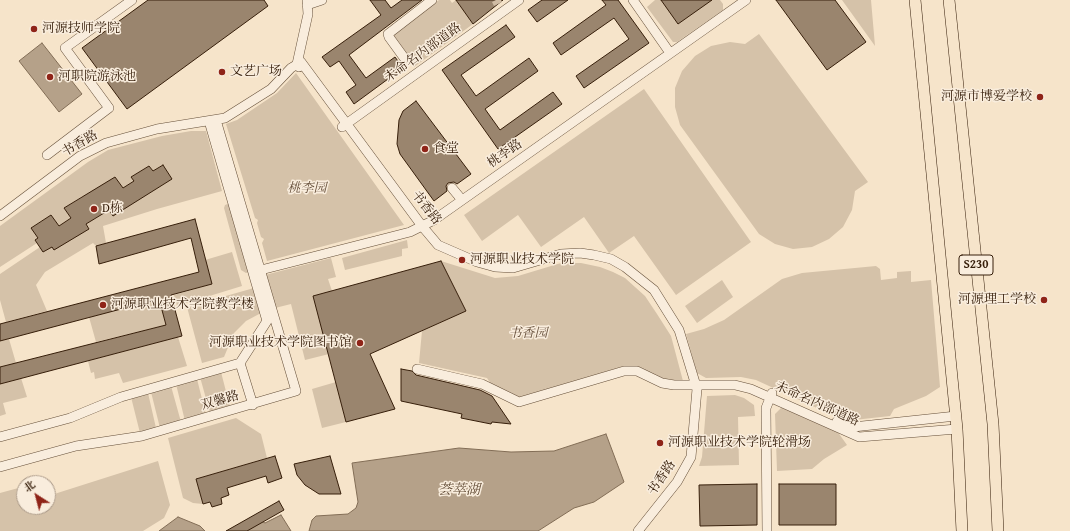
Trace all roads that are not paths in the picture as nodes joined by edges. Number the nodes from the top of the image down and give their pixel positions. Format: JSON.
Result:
{"nodes":[{"id":1,"x":132,"y":0,"type":"edge"},
{"id":2,"x":322,"y":0,"type":"edge"},
{"id":3,"x":432,"y":0,"type":"edge"},
{"id":4,"x":514,"y":0,"type":"edge"},
{"id":5,"x":519,"y":0,"type":"edge"},
{"id":6,"x":633,"y":0,"type":"edge"},
{"id":7,"x":638,"y":0,"type":"edge"},
{"id":8,"x":739,"y":0,"type":"edge"},
{"id":9,"x":746,"y":0,"type":"edge"},
{"id":10,"x":914,"y":0,"type":"edge"},
{"id":11,"x":949,"y":0,"type":"edge"},
{"id":12,"x":310,"y":2,"type":"edge"},
{"id":13,"x":503,"y":7,"type":"junction"},
{"id":14,"x":671,"y":50,"type":"junction"},
{"id":15,"x":405,"y":59,"type":"dead end"},
{"id":16,"x":300,"y":65,"type":"junction"},
{"id":17,"x":213,"y":122,"type":"junction"},
{"id":18,"x":343,"y":124,"type":"junction"},
{"id":19,"x":47,"y":155,"type":"dead end"},
{"id":20,"x":452,"y":188,"type":"dead end"},
{"id":21,"x":460,"y":198,"type":"junction"},
{"id":22,"x":0,"y":216,"type":"edge"},
{"id":23,"x":0,"y":220,"type":"edge"},
{"id":24,"x":418,"y":225,"type":"junction"},
{"id":25,"x":256,"y":269,"type":"junction"},
{"id":26,"x":240,"y":363,"type":"junction"},
{"id":27,"x":418,"y":369,"type":"dead end"},
{"id":28,"x":692,"y":384,"type":"junction"},
{"id":29,"x":771,"y":395,"type":"junction"},
{"id":30,"x":252,"y":405,"type":"junction"},
{"id":31,"x":956,"y":416,"type":"junction"},
{"id":32,"x":957,"y":429,"type":"junction"},
{"id":33,"x":0,"y":438,"type":"edge"},
{"id":34,"x":0,"y":467,"type":"edge"},
{"id":35,"x":629,"y":531,"type":"edge"},
{"id":36,"x":638,"y":531,"type":"edge"},
{"id":37,"x":766,"y":531,"type":"edge"},
{"id":38,"x":962,"y":531,"type":"edge"},
{"id":39,"x":998,"y":531,"type":"edge"}],
"edges":[{"from":1,"to":19,"type":"street"},
{"from":2,"to":12,"type":"street"},
{"from":3,"to":15,"type":"street"},
{"from":4,"to":13,"type":"street","name":"未命名内部道路"},
{"from":5,"to":13,"type":"street","name":"未命名内部道路"},
{"from":6,"to":14,"type":"street"},
{"from":7,"to":14,"type":"street"},
{"from":8,"to":14,"type":"street","name":"桃李路"},
{"from":9,"to":14,"type":"street","name":"桃李路"},
{"from":10,"to":31,"type":"main road","number":"S230"},
{"from":11,"to":39,"type":"main road","number":"S230"},
{"from":12,"to":16,"type":"street"},
{"from":13,"to":18,"type":"street","name":"未命名内部道路"},
{"from":14,"to":21,"type":"street","name":"桃李路"},
{"from":16,"to":17,"type":"street","name":"书香路"},
{"from":16,"to":18,"type":"street","name":"书香路"},
{"from":17,"to":22,"type":"street","name":"书香路"},
{"from":17,"to":23,"type":"street","name":"书香路"},
{"from":17,"to":25,"type":"street"},
{"from":18,"to":24,"type":"street","name":"书香路"},
{"from":20,"to":21,"type":"street"},
{"from":21,"to":24,"type":"street","name":"桃李路"},
{"from":24,"to":25,"type":"street","name":"桃李路"},
{"from":24,"to":28,"type":"street","name":"书香路"},
{"from":25,"to":26,"type":"street"},
{"from":25,"to":30,"type":"street"},
{"from":26,"to":30,"type":"street","name":"双馨路"},
{"from":26,"to":33,"type":"street"},
{"from":27,"to":28,"type":"street","name":"未命名内部道路"},
{"from":28,"to":29,"type":"street","name":"未命名内部道路"},
{"from":28,"to":35,"type":"street","name":"书香路"},
{"from":28,"to":36,"type":"street","name":"书香路"},
{"from":29,"to":31,"type":"street","name":"未命名内部道路"},
{"from":29,"to":32,"type":"street","name":"未命名内部道路"},
{"from":29,"to":37,"type":"street"},
{"from":30,"to":34,"type":"street","name":"双馨路"},
{"from":31,"to":32,"type":"main road","number":"S230"},
{"from":32,"to":38,"type":"main road","number":"S230"}]}
